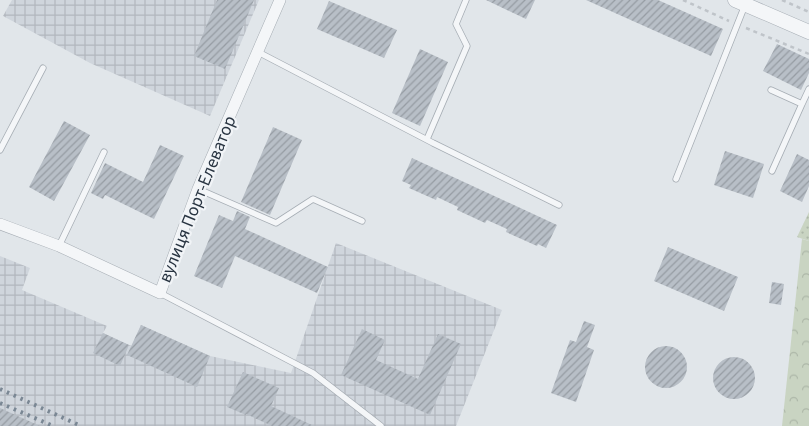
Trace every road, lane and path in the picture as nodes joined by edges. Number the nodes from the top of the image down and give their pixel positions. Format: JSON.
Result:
{"nodes":[{"id":1,"x":280,"y":0,"type":"edge"},
{"id":2,"x":466,"y":0,"type":"edge"},
{"id":3,"x":782,"y":0,"type":"edge"},
{"id":4,"x":740,"y":2,"type":"edge"},
{"id":5,"x":809,"y":12,"type":"edge"},
{"id":6,"x":809,"y":32,"type":"edge"},
{"id":7,"x":258,"y":52,"type":"junction"},
{"id":8,"x":43,"y":68,"type":"dead end"},
{"id":9,"x":809,"y":89,"type":"edge"},
{"id":10,"x":771,"y":90,"type":"dead end"},
{"id":11,"x":802,"y":104,"type":"junction"},
{"id":12,"x":427,"y":139,"type":"junction"},
{"id":13,"x":0,"y":150,"type":"edge"},
{"id":14,"x":104,"y":152,"type":"dead end"},
{"id":15,"x":772,"y":171,"type":"dead end"},
{"id":16,"x":676,"y":179,"type":"dead end"},
{"id":17,"x":198,"y":189,"type":"junction"},
{"id":18,"x":559,"y":205,"type":"dead end"},
{"id":19,"x":362,"y":221,"type":"dead end"},
{"id":20,"x":0,"y":224,"type":"edge"},
{"id":21,"x":60,"y":246,"type":"junction"},
{"id":22,"x":160,"y":293,"type":"junction"},
{"id":23,"x":381,"y":426,"type":"edge"}],
"edges":[{"from":1,"to":7,"type":"street","name":"вулиця Порт-Елеватор"},
{"from":2,"to":12,"type":"lane"},
{"from":3,"to":5,"type":"path"},
{"from":4,"to":6,"type":"street"},
{"from":4,"to":16,"type":"lane"},
{"from":7,"to":12,"type":"lane"},
{"from":7,"to":17,"type":"street","name":"вулиця Порт-Елеватор"},
{"from":8,"to":13,"type":"lane"},
{"from":9,"to":11,"type":"lane"},
{"from":10,"to":11,"type":"lane"},
{"from":11,"to":15,"type":"lane"},
{"from":12,"to":18,"type":"lane"},
{"from":14,"to":21,"type":"lane"},
{"from":17,"to":19,"type":"lane"},
{"from":17,"to":22,"type":"street","name":"вулиця Порт-Елеватор"},
{"from":20,"to":21,"type":"street","name":"вулиця Порт-Елеватор"},
{"from":21,"to":22,"type":"street","name":"вулиця Порт-Елеватор"},
{"from":22,"to":23,"type":"lane"}]}
